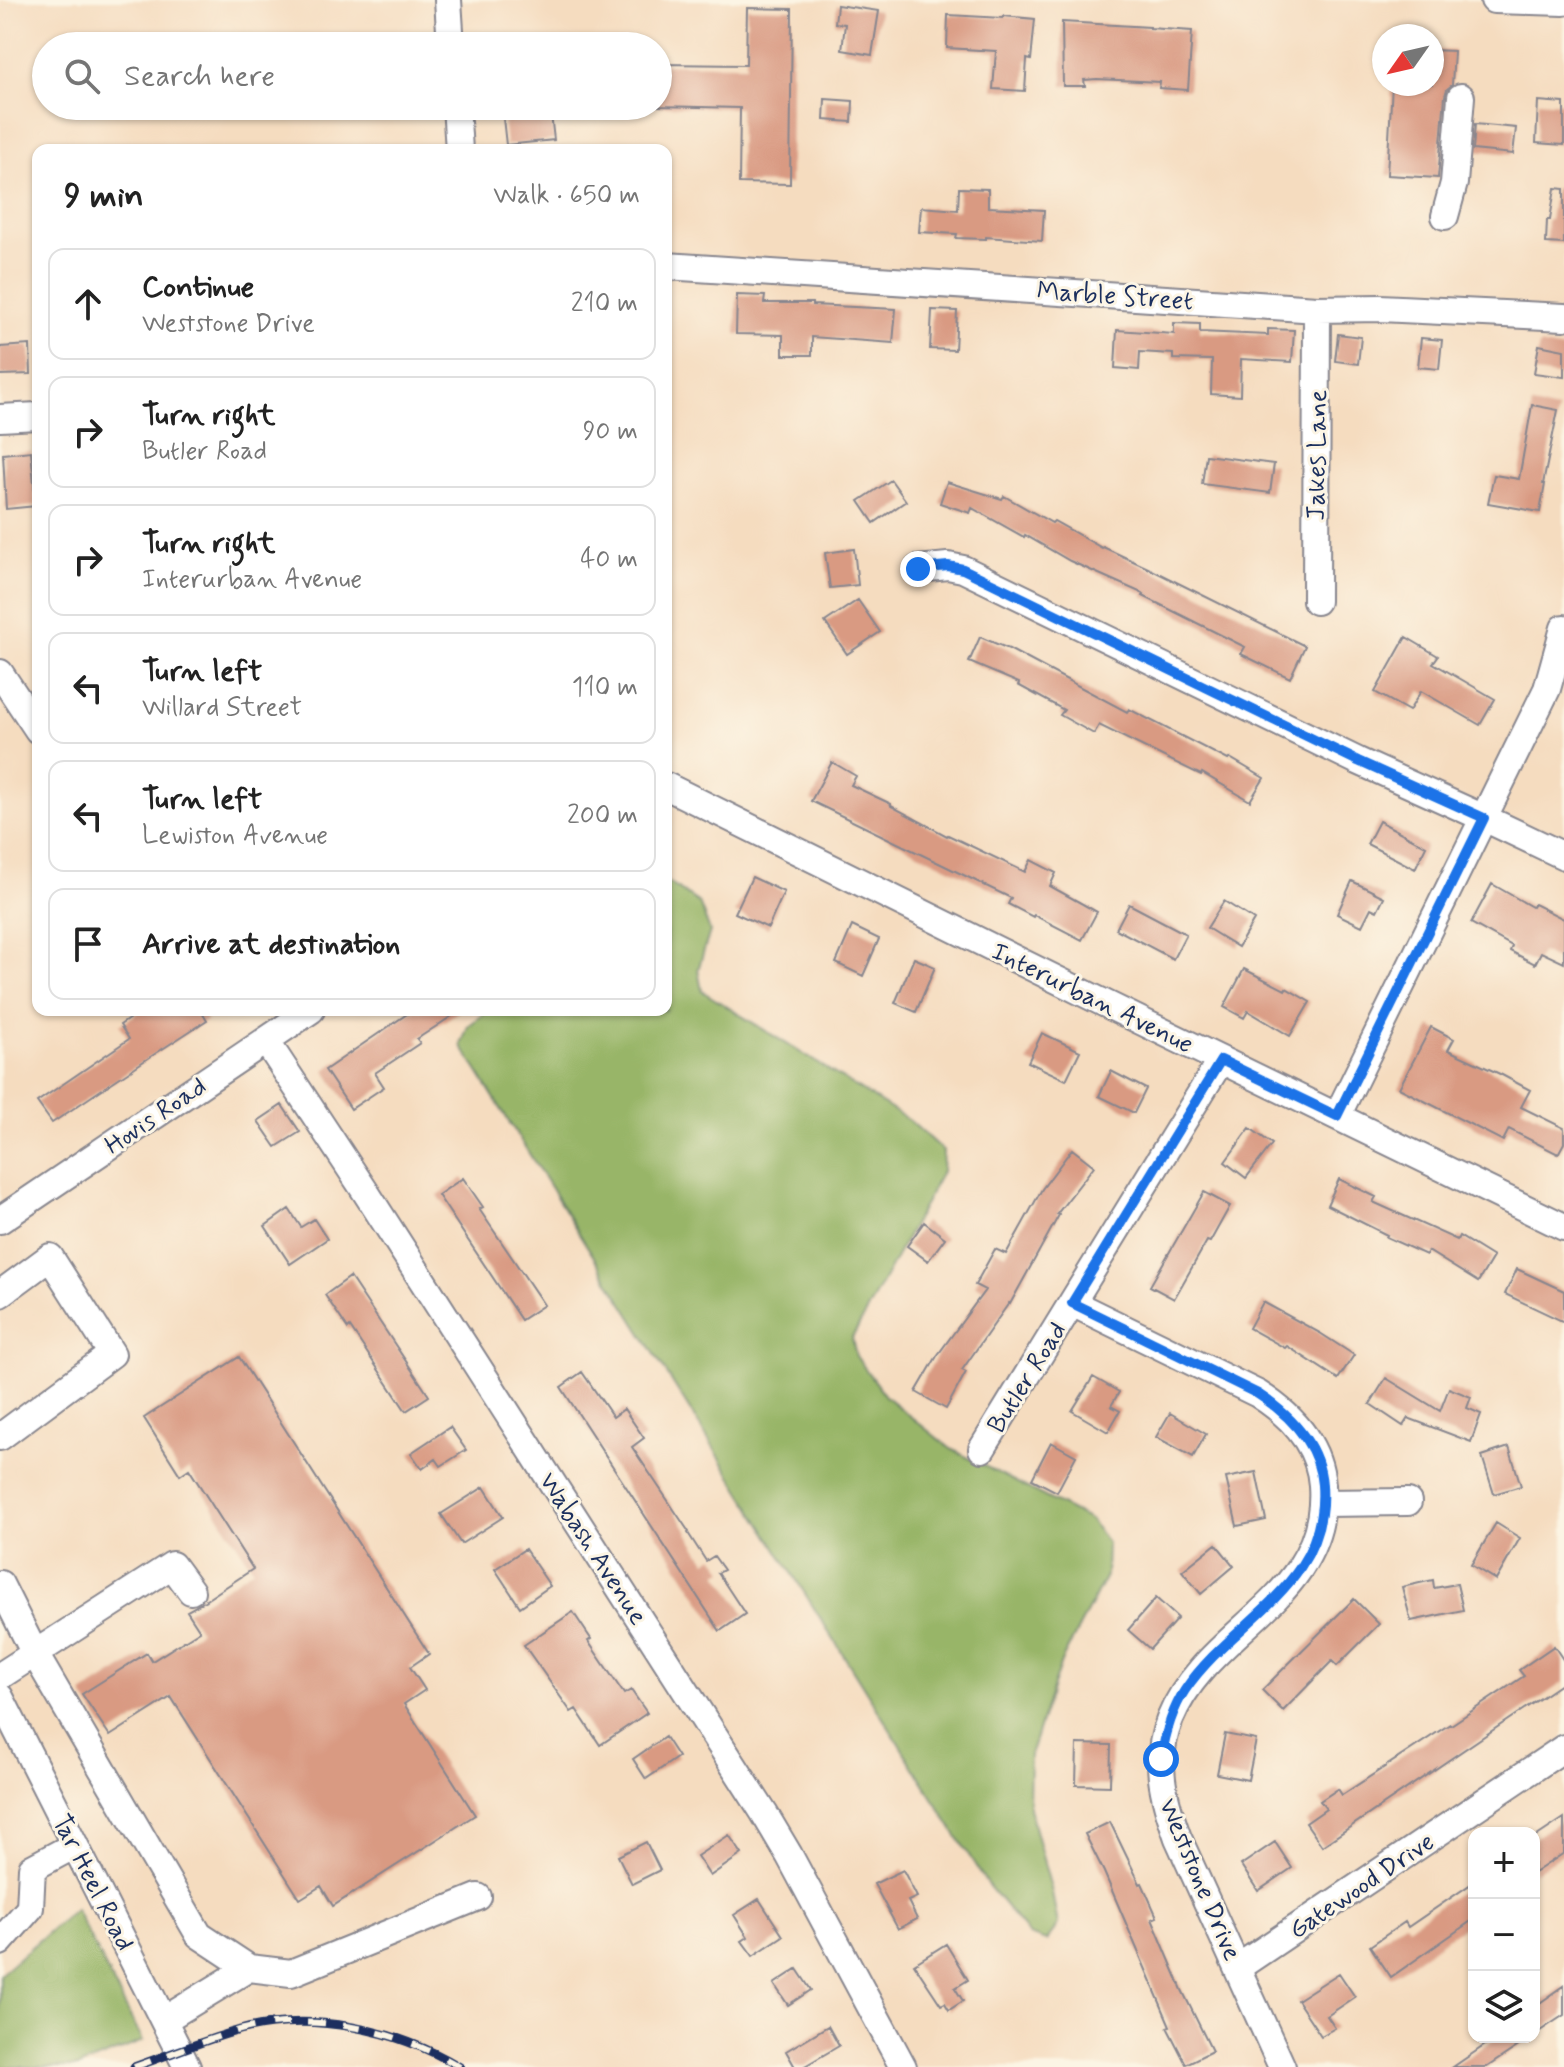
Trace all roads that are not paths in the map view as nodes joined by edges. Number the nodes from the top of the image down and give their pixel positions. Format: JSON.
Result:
{"nodes":[{"id":1,"x":448,"y":0,"type":"edge"},
{"id":2,"x":1494,"y":0,"type":"edge"},
{"id":3,"x":1552,"y":2,"type":"edge"},
{"id":4,"x":450,"y":32,"type":"edge"},
{"id":5,"x":1461,"y":97,"type":"dead end"},
{"id":6,"x":457,"y":120,"type":"edge"},
{"id":7,"x":459,"y":144,"type":"edge"},
{"id":8,"x":1445,"y":216,"type":"dead end"},
{"id":9,"x":672,"y":266,"type":"edge"},
{"id":10,"x":1317,"y":309,"type":"junction"},
{"id":11,"x":1564,"y":317,"type":"edge"},
{"id":12,"x":32,"y":416,"type":"edge"},
{"id":13,"x":0,"y":418,"type":"edge"},
{"id":14,"x":918,"y":569,"type":"dead end"},
{"id":15,"x":1316,"y":601,"type":"dead end"},
{"id":16,"x":1564,"y":628,"type":"edge"},
{"id":17,"x":0,"y":673,"type":"edge"},
{"id":18,"x":32,"y":721,"type":"edge"},
{"id":19,"x":672,"y":789,"type":"edge"},
{"id":20,"x":1484,"y":818,"type":"junction"},
{"id":21,"x":1564,"y":856,"type":"edge"},
{"id":22,"x":302,"y":1016,"type":"edge"},
{"id":23,"x":266,"y":1041,"type":"junction"},
{"id":24,"x":1221,"y":1060,"type":"junction"},
{"id":25,"x":1337,"y":1116,"type":"junction"},
{"id":26,"x":0,"y":1220,"type":"edge"},
{"id":27,"x":1564,"y":1227,"type":"edge"},
{"id":28,"x":0,"y":1294,"type":"edge"},
{"id":29,"x":1072,"y":1303,"type":"junction"},
{"id":30,"x":0,"y":1437,"type":"edge"},
{"id":31,"x":982,"y":1449,"type":"dead end"},
{"id":32,"x":1408,"y":1502,"type":"dead end"},
{"id":33,"x":1323,"y":1503,"type":"junction"},
{"id":34,"x":0,"y":1584,"type":"edge"},
{"id":35,"x":191,"y":1591,"type":"dead end"},
{"id":36,"x":35,"y":1654,"type":"junction"},
{"id":37,"x":0,"y":1676,"type":"edge"},
{"id":38,"x":0,"y":1697,"type":"edge"},
{"id":39,"x":1564,"y":1748,"type":"edge"},
{"id":40,"x":75,"y":1845,"type":"junction"},
{"id":41,"x":478,"y":1897,"type":"dead end"},
{"id":42,"x":0,"y":1942,"type":"edge"},
{"id":43,"x":249,"y":1968,"type":"junction"},
{"id":44,"x":1237,"y":1968,"type":"junction"},
{"id":45,"x":164,"y":2020,"type":"junction"},
{"id":46,"x":187,"y":2067,"type":"edge"},
{"id":47,"x":903,"y":2067,"type":"edge"},
{"id":48,"x":1282,"y":2067,"type":"edge"}],
"edges":[{"from":1,"to":4,"type":"street"},
{"from":2,"to":3,"type":"street"},
{"from":5,"to":8,"type":"street"},
{"from":6,"to":7,"type":"street"},
{"from":9,"to":10,"type":"street","name":"Marble Street"},
{"from":10,"to":11,"type":"street","name":"Marble Street"},
{"from":10,"to":15,"type":"street","name":"Jakes Lane"},
{"from":12,"to":13,"type":"street"},
{"from":14,"to":20,"type":"street"},
{"from":16,"to":20,"type":"street"},
{"from":17,"to":18,"type":"street"},
{"from":19,"to":24,"type":"street","name":"Interurban Avenue"},
{"from":20,"to":21,"type":"street"},
{"from":20,"to":25,"type":"street"},
{"from":22,"to":23,"type":"street","name":"Hovis Road"},
{"from":23,"to":26,"type":"street","name":"Hovis Road"},
{"from":23,"to":47,"type":"street","name":"Wabash Avenue"},
{"from":24,"to":25,"type":"street","name":"Interurban Avenue"},
{"from":24,"to":29,"type":"street","name":"Butler Road"},
{"from":25,"to":27,"type":"street","name":"Interurban Avenue"},
{"from":28,"to":30,"type":"street"},
{"from":29,"to":31,"type":"street","name":"Butler Road"},
{"from":29,"to":33,"type":"street","name":"Weststone Drive"},
{"from":32,"to":33,"type":"street"},
{"from":33,"to":44,"type":"street","name":"Weststone Drive"},
{"from":34,"to":36,"type":"street"},
{"from":35,"to":36,"type":"street"},
{"from":36,"to":37,"type":"street"},
{"from":36,"to":43,"type":"street"},
{"from":38,"to":40,"type":"street","name":"Tar Heel Road"},
{"from":39,"to":44,"type":"street","name":"Gatewood Drive"},
{"from":40,"to":42,"type":"street"},
{"from":40,"to":45,"type":"street","name":"Tar Heel Road"},
{"from":41,"to":43,"type":"street"},
{"from":43,"to":45,"type":"street"},
{"from":44,"to":48,"type":"street","name":"Weststone Drive"},
{"from":45,"to":46,"type":"street","name":"Tar Heel Road"}]}
